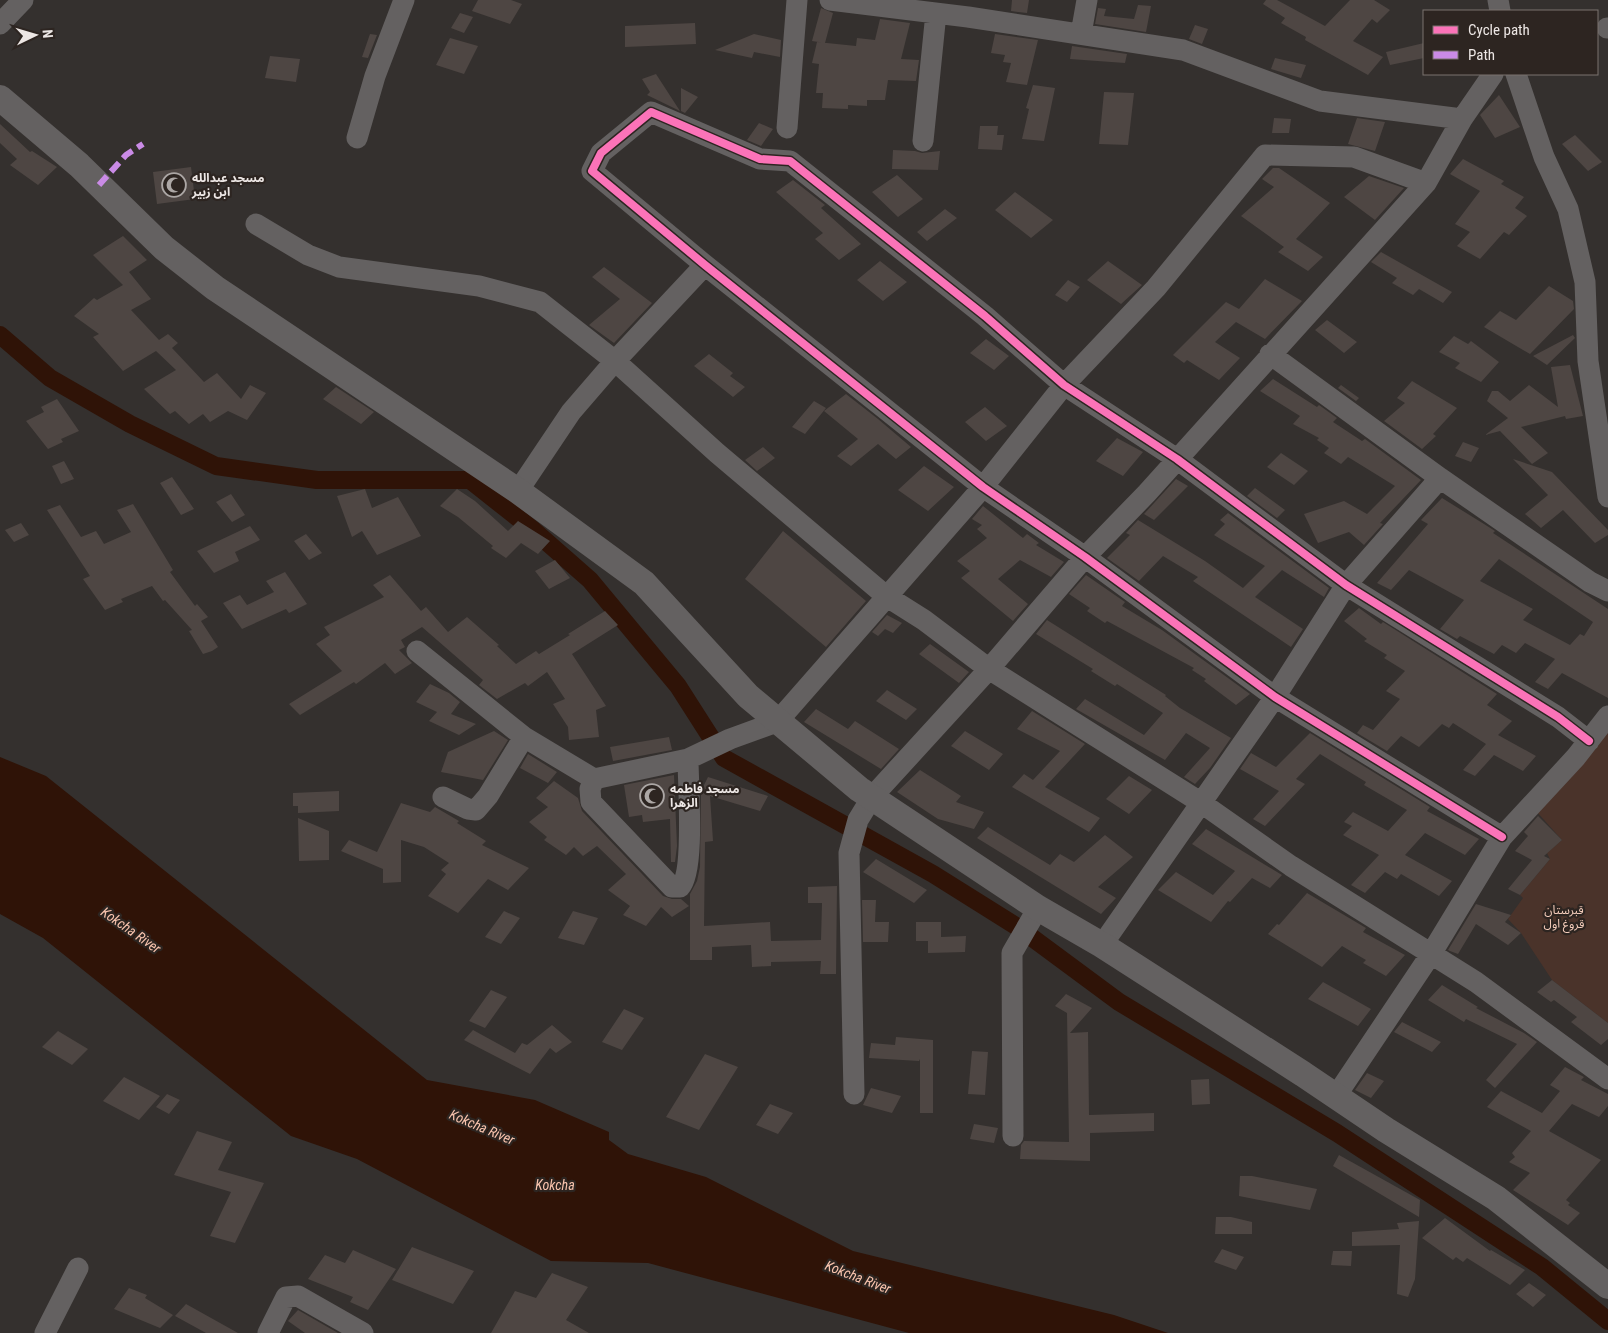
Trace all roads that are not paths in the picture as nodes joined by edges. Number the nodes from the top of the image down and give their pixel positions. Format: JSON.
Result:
{"nodes":[{"id":1,"x":23,"y":0,"type":"edge"},
{"id":2,"x":404,"y":0,"type":"edge"},
{"id":3,"x":797,"y":0,"type":"edge"},
{"id":4,"x":830,"y":0,"type":"edge"},
{"id":5,"x":1087,"y":0,"type":"edge"},
{"id":6,"x":859,"y":2,"type":"edge"},
{"id":7,"x":969,"y":9,"type":"edge"},
{"id":8,"x":936,"y":13,"type":"junction"},
{"id":9,"x":0,"y":24,"type":"edge"},
{"id":10,"x":1082,"y":34,"type":"junction"},
{"id":11,"x":1492,"y":75,"type":"edge"},
{"id":12,"x":1516,"y":75,"type":"edge"},
{"id":13,"x":0,"y":98,"type":"edge"},
{"id":14,"x":1462,"y":120,"type":"junction"},
{"id":15,"x":787,"y":128,"type":"dead end"},
{"id":16,"x":357,"y":138,"type":"dead end"},
{"id":17,"x":923,"y":140,"type":"dead end"},
{"id":18,"x":1426,"y":183,"type":"junction"},
{"id":19,"x":256,"y":224,"type":"dead end"},
{"id":20,"x":705,"y":265,"type":"junction"},
{"id":21,"x":1270,"y":354,"type":"junction"},
{"id":22,"x":615,"y":361,"type":"junction"},
{"id":23,"x":1064,"y":385,"type":"junction"},
{"id":24,"x":1177,"y":459,"type":"junction"},
{"id":25,"x":1440,"y":478,"type":"junction"},
{"id":26,"x":983,"y":487,"type":"junction"},
{"id":27,"x":518,"y":491,"type":"junction"},
{"id":28,"x":1608,"y":497,"type":"edge"},
{"id":29,"x":1086,"y":557,"type":"junction"},
{"id":30,"x":1346,"y":585,"type":"junction"},
{"id":31,"x":1608,"y":592,"type":"edge"},
{"id":32,"x":886,"y":596,"type":"junction"},
{"id":33,"x":417,"y":651,"type":"dead end"},
{"id":34,"x":989,"y":669,"type":"junction"},
{"id":35,"x":1275,"y":697,"type":"junction"},
{"id":36,"x":1608,"y":716,"type":"edge"},
{"id":37,"x":777,"y":722,"type":"junction"},
{"id":38,"x":524,"y":737,"type":"junction"},
{"id":39,"x":1589,"y":741,"type":"junction"},
{"id":40,"x":697,"y":755,"type":"junction"},
{"id":41,"x":594,"y":779,"type":"junction"},
{"id":42,"x":444,"y":797,"type":"dead end"},
{"id":43,"x":872,"y":797,"type":"junction"},
{"id":44,"x":1200,"y":802,"type":"junction"},
{"id":45,"x":1502,"y":837,"type":"junction"},
{"id":46,"x":1033,"y":917,"type":"junction"},
{"id":47,"x":1102,"y":945,"type":"junction"},
{"id":48,"x":1431,"y":954,"type":"junction"},
{"id":49,"x":1608,"y":1079,"type":"edge"},
{"id":50,"x":854,"y":1094,"type":"dead end"},
{"id":51,"x":1336,"y":1096,"type":"junction"},
{"id":52,"x":1013,"y":1136,"type":"dead end"},
{"id":53,"x":78,"y":1268,"type":"dead end"},
{"id":54,"x":1608,"y":1286,"type":"edge"},
{"id":55,"x":44,"y":1333,"type":"edge"},
{"id":56,"x":268,"y":1333,"type":"edge"},
{"id":57,"x":363,"y":1333,"type":"edge"}],
"edges":[{"from":1,"to":9,"type":"street"},
{"from":2,"to":16,"type":"street"},
{"from":3,"to":15,"type":"street"},
{"from":4,"to":6,"type":"street"},
{"from":5,"to":10,"type":"street"},
{"from":6,"to":8,"type":"street"},
{"from":7,"to":8,"type":"street"},
{"from":7,"to":10,"type":"street"},
{"from":8,"to":17,"type":"street"},
{"from":10,"to":14,"type":"street"},
{"from":11,"to":14,"type":"street"},
{"from":12,"to":28,"type":"street"},
{"from":13,"to":27,"type":"street"},
{"from":14,"to":18,"type":"street"},
{"from":18,"to":21,"type":"street"},
{"from":18,"to":23,"type":"street"},
{"from":19,"to":22,"type":"street"},
{"from":20,"to":22,"type":"street"},
{"from":20,"to":23,"type":"street"},
{"from":20,"to":26,"type":"street"},
{"from":21,"to":24,"type":"street"},
{"from":21,"to":25,"type":"street"},
{"from":22,"to":27,"type":"street"},
{"from":22,"to":32,"type":"street"},
{"from":23,"to":24,"type":"street"},
{"from":23,"to":26,"type":"street"},
{"from":24,"to":29,"type":"street"},
{"from":24,"to":30,"type":"street"},
{"from":25,"to":30,"type":"street"},
{"from":25,"to":31,"type":"street"},
{"from":26,"to":29,"type":"street"},
{"from":26,"to":32,"type":"street"},
{"from":27,"to":37,"type":"street"},
{"from":29,"to":34,"type":"street"},
{"from":29,"to":35,"type":"street"},
{"from":30,"to":35,"type":"street"},
{"from":30,"to":39,"type":"street"},
{"from":32,"to":34,"type":"street"},
{"from":32,"to":37,"type":"street"},
{"from":33,"to":38,"type":"street"},
{"from":34,"to":43,"type":"street"},
{"from":34,"to":44,"type":"street"},
{"from":35,"to":44,"type":"street"},
{"from":35,"to":45,"type":"street"},
{"from":36,"to":39,"type":"street"},
{"from":37,"to":40,"type":"street"},
{"from":37,"to":43,"type":"street"},
{"from":38,"to":41,"type":"street"},
{"from":38,"to":42,"type":"street"},
{"from":39,"to":45,"type":"street"},
{"from":40,"to":41,"type":"street"},
{"from":40,"to":41,"type":"street"},
{"from":43,"to":46,"type":"street"},
{"from":43,"to":50,"type":"street"},
{"from":44,"to":47,"type":"street"},
{"from":44,"to":48,"type":"street"},
{"from":45,"to":48,"type":"street"},
{"from":46,"to":47,"type":"street"},
{"from":46,"to":52,"type":"street"},
{"from":47,"to":51,"type":"street"},
{"from":48,"to":49,"type":"street"},
{"from":48,"to":51,"type":"street"},
{"from":51,"to":54,"type":"street"},
{"from":53,"to":55,"type":"street"},
{"from":56,"to":57,"type":"street"}]}
